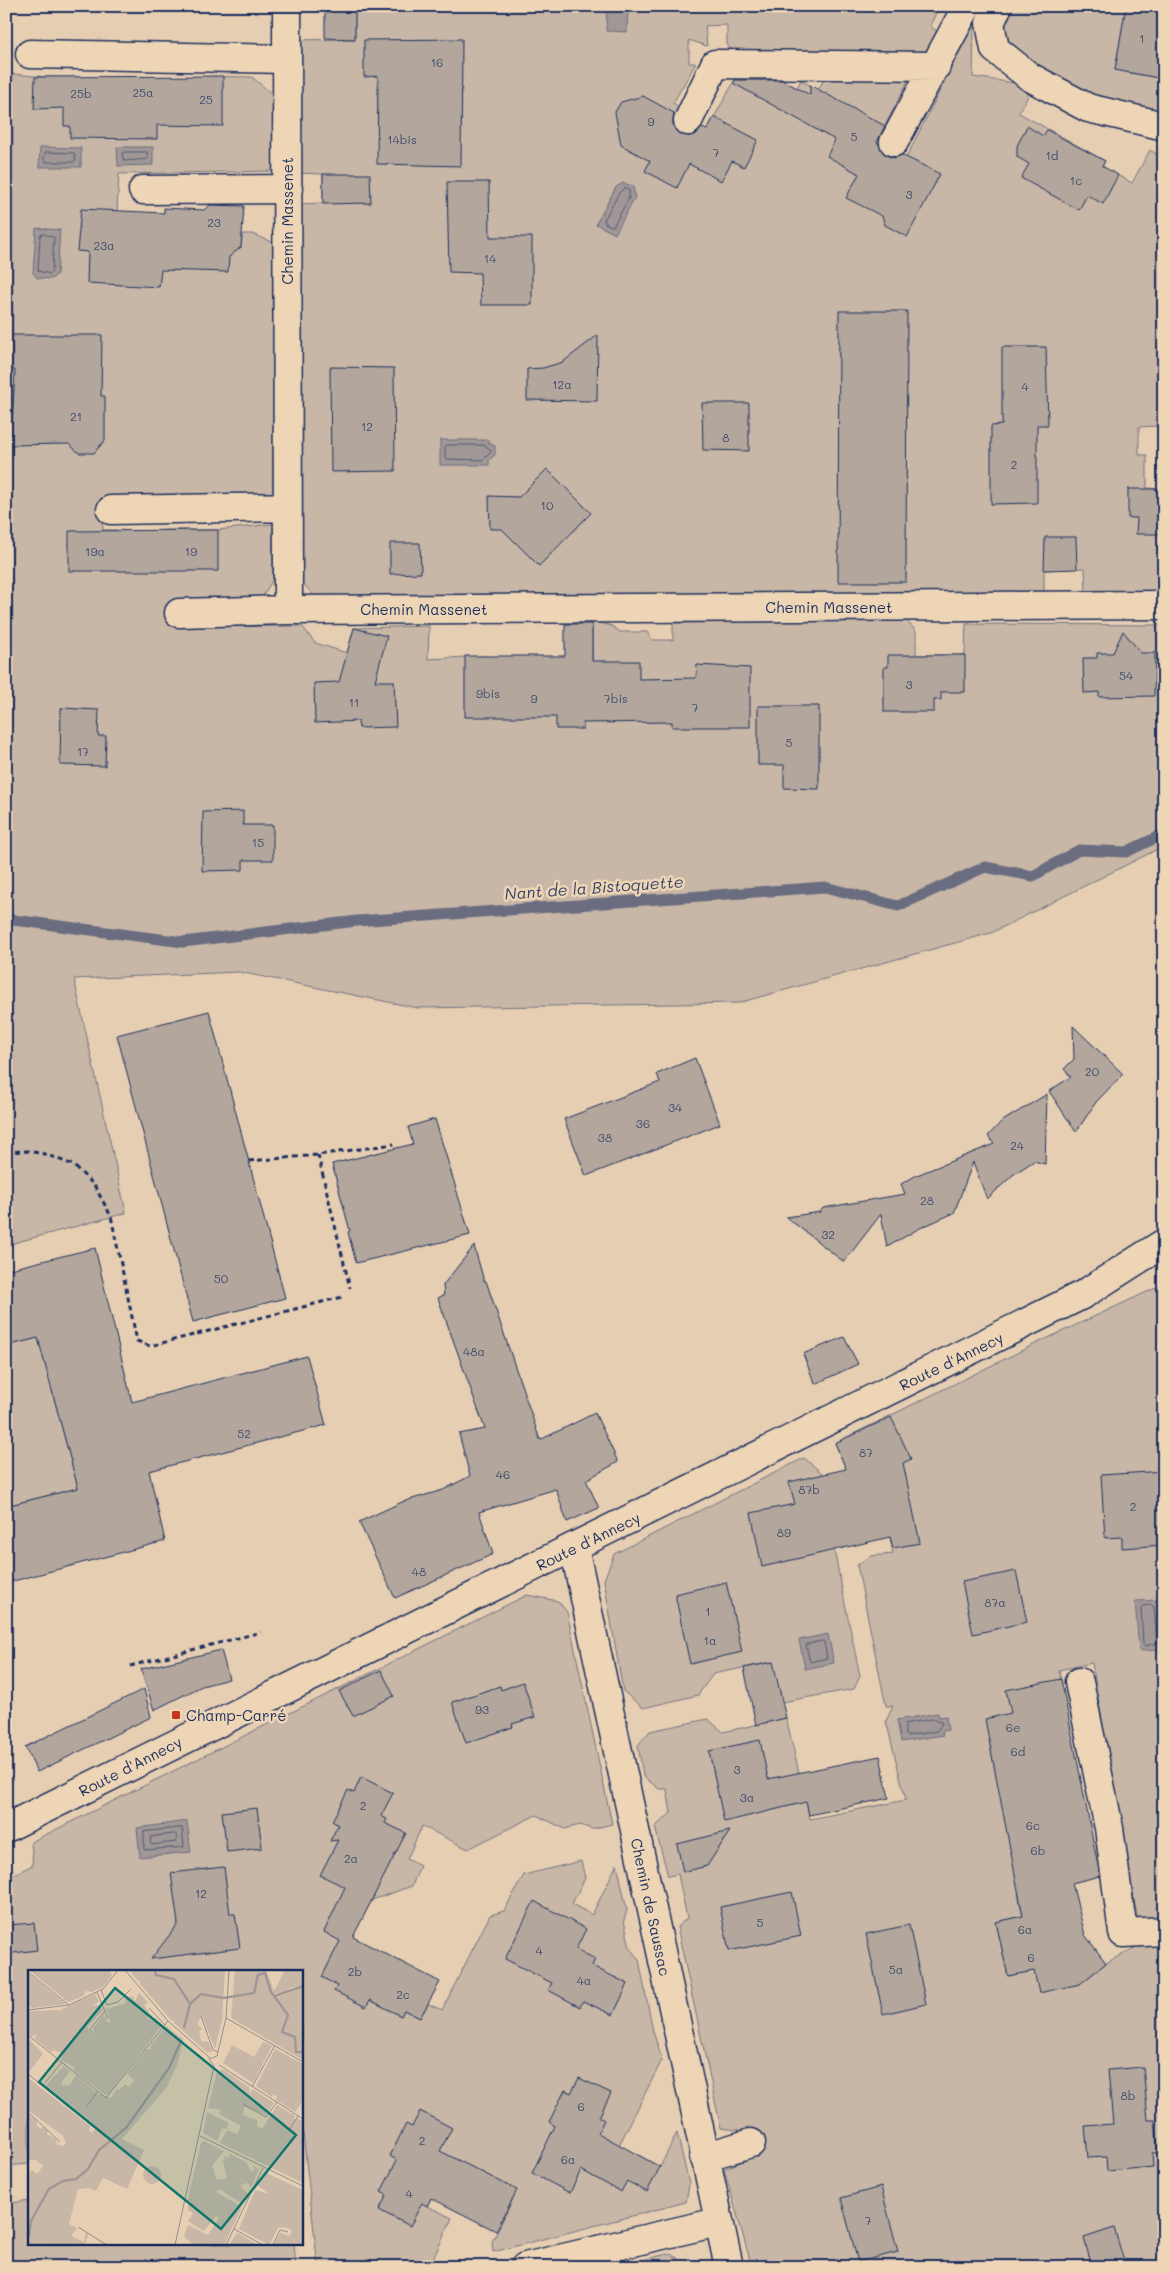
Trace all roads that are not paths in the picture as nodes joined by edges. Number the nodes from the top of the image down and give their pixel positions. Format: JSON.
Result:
{"nodes":[{"id":1,"x":287,"y":6,"type":"edge"},
{"id":2,"x":967,"y":6,"type":"edge"},
{"id":3,"x":998,"y":6,"type":"edge"},
{"id":4,"x":30,"y":54,"type":"dead end"},
{"id":5,"x":287,"y":59,"type":"junction"},
{"id":6,"x":936,"y":66,"type":"junction"},
{"id":7,"x":688,"y":121,"type":"dead end"},
{"id":8,"x":1164,"y":126,"type":"edge"},
{"id":9,"x":894,"y":142,"type":"dead end"},
{"id":10,"x":288,"y":189,"type":"junction"},
{"id":11,"x":143,"y":190,"type":"dead end"},
{"id":12,"x":287,"y":507,"type":"junction"},
{"id":13,"x":111,"y":510,"type":"dead end"},
{"id":14,"x":1164,"y":605,"type":"edge"},
{"id":15,"x":288,"y":610,"type":"junction"},
{"id":16,"x":180,"y":613,"type":"dead end"},
{"id":17,"x":1164,"y":1243,"type":"edge"},
{"id":18,"x":574,"y":1547,"type":"junction"},
{"id":19,"x":1079,"y":1682,"type":"dead end"},
{"id":20,"x":6,"y":1828,"type":"edge"},
{"id":21,"x":1164,"y":1932,"type":"edge"},
{"id":22,"x":751,"y":2143,"type":"dead end"},
{"id":23,"x":704,"y":2157,"type":"junction"},
{"id":24,"x":718,"y":2222,"type":"junction"},
{"id":25,"x":525,"y":2267,"type":"edge"},
{"id":26,"x":729,"y":2267,"type":"edge"}],
"edges":[{"from":1,"to":5,"type":"street","name":"Chemin Massenet"},
{"from":2,"to":6,"type":"street"},
{"from":3,"to":8,"type":"street"},
{"from":4,"to":5,"type":"street"},
{"from":5,"to":10,"type":"street","name":"Chemin Massenet"},
{"from":6,"to":7,"type":"street"},
{"from":6,"to":9,"type":"street"},
{"from":10,"to":11,"type":"street"},
{"from":10,"to":12,"type":"street","name":"Chemin Massenet"},
{"from":12,"to":13,"type":"street"},
{"from":12,"to":15,"type":"street","name":"Chemin Massenet"},
{"from":14,"to":15,"type":"street","name":"Chemin Massenet"},
{"from":15,"to":16,"type":"street"},
{"from":17,"to":18,"type":"street","name":"Route d'Annecy"},
{"from":18,"to":20,"type":"street","name":"Route d'Annecy"},
{"from":18,"to":23,"type":"street","name":"Chemin de Saussac"},
{"from":19,"to":21,"type":"street"},
{"from":22,"to":23,"type":"street"},
{"from":23,"to":24,"type":"street","name":"Chemin de Saussac"},
{"from":24,"to":25,"type":"street"},
{"from":24,"to":26,"type":"street","name":"Chemin de Saussac"}]}
